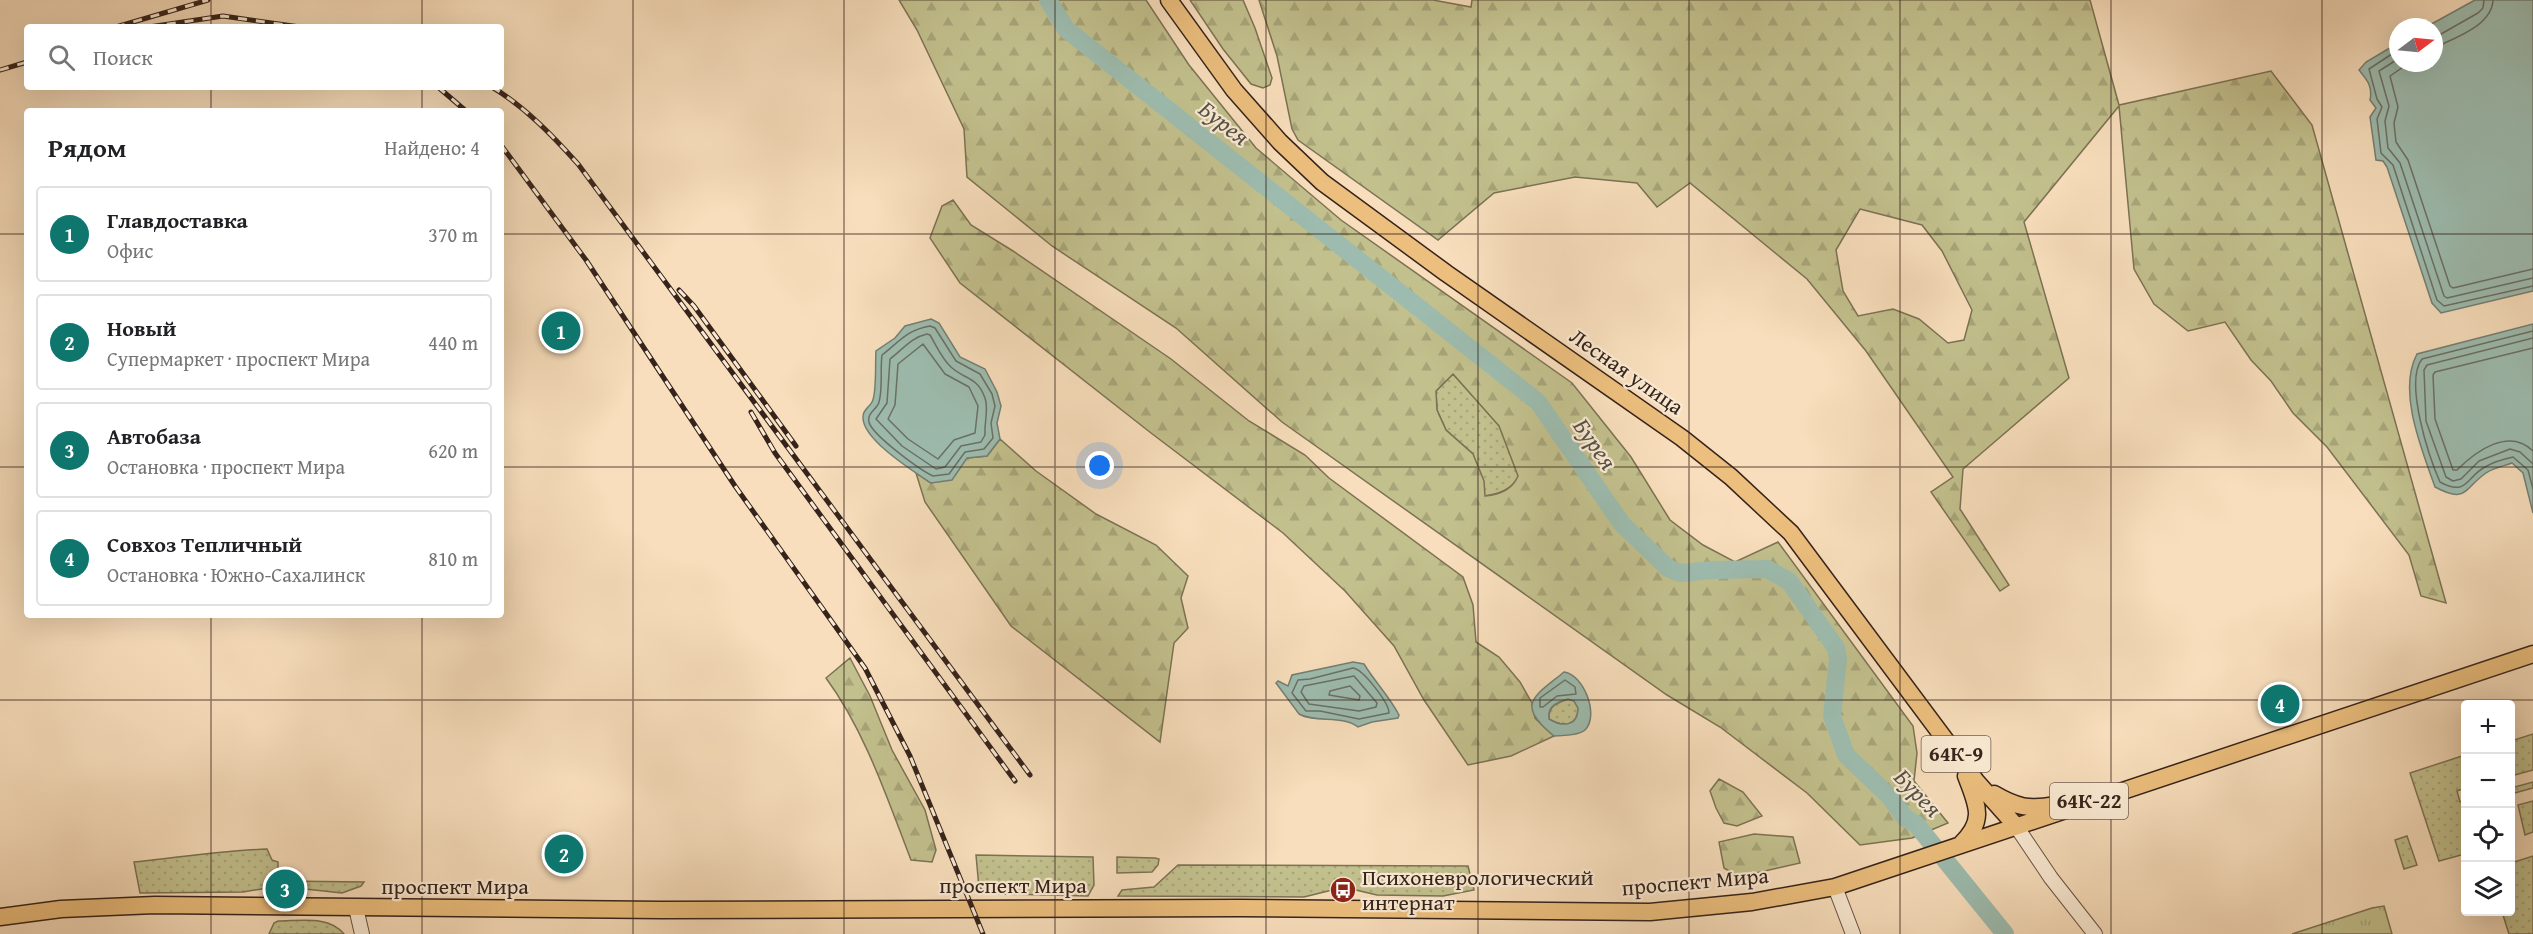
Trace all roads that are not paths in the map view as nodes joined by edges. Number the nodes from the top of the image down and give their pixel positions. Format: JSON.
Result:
{"nodes":[{"id":1,"x":1168,"y":0,"type":"edge"},
{"id":2,"x":2533,"y":654,"type":"edge"},
{"id":3,"x":1959,"y":758,"type":"junction"},
{"id":4,"x":1980,"y":785,"type":"junction"},
{"id":5,"x":2103,"y":796,"type":"junction"},
{"id":6,"x":2016,"y":826,"type":"junction"},
{"id":7,"x":1955,"y":847,"type":"junction"},
{"id":8,"x":1834,"y":886,"type":"junction"},
{"id":9,"x":356,"y":908,"type":"junction"},
{"id":10,"x":0,"y":917,"type":"edge"},
{"id":11,"x":362,"y":934,"type":"edge"},
{"id":12,"x":1853,"y":934,"type":"edge"},
{"id":13,"x":2095,"y":934,"type":"edge"}],
"edges":[{"from":1,"to":3,"type":"main road","name":"Лесная улица","number":"64К-9"},
{"from":2,"to":5,"type":"main road","number":"64К-22"},
{"from":3,"to":4,"type":"main road","name":"Лесная улица","number":"64К-9"},
{"from":3,"to":7,"type":"main road"},
{"from":4,"to":5,"type":"main road"},
{"from":4,"to":6,"type":"main road","name":"Лесная улица","number":"64К-9"},
{"from":5,"to":6,"type":"main road","number":"64К-22"},
{"from":6,"to":7,"type":"main road","name":"проспект Мира"},
{"from":6,"to":13,"type":"street"},
{"from":7,"to":8,"type":"main road","name":"проспект Мира"},
{"from":8,"to":9,"type":"main road","name":"проспект Мира"},
{"from":8,"to":12,"type":"street"},
{"from":9,"to":10,"type":"main road","name":"проспект Мира"},
{"from":9,"to":11,"type":"street"}]}
